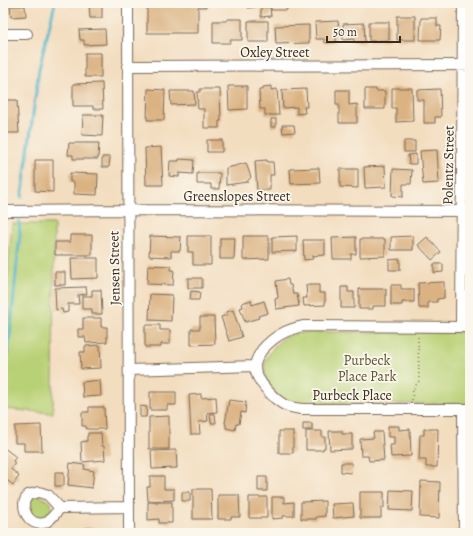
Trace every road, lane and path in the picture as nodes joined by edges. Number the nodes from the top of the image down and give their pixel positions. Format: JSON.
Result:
{"nodes":[{"id":1,"x":128,"y":3,"type":"edge"},
{"id":2,"x":464,"y":3,"type":"edge"},
{"id":3,"x":3,"y":34,"type":"edge"},
{"id":4,"x":27,"y":34,"type":"dead end"},
{"id":5,"x":467,"y":65,"type":"edge"},
{"id":6,"x":127,"y":66,"type":"junction"},
{"id":7,"x":127,"y":210,"type":"junction"},
{"id":8,"x":3,"y":211,"type":"edge"},
{"id":9,"x":466,"y":211,"type":"edge"},
{"id":10,"x":418,"y":327,"type":"junction"},
{"id":11,"x":465,"y":327,"type":"edge"},
{"id":12,"x":255,"y":366,"type":"junction"},
{"id":13,"x":129,"y":370,"type":"junction"},
{"id":14,"x":412,"y":409,"type":"junction"},
{"id":15,"x":466,"y":409,"type":"edge"},
{"id":16,"x":129,"y":507,"type":"junction"},
{"id":17,"x":60,"y":508,"type":"dead end"},
{"id":18,"x":128,"y":533,"type":"edge"},
{"id":19,"x":464,"y":533,"type":"edge"}],
"edges":[{"from":1,"to":6,"type":"street","name":"Jensen Street"},
{"from":2,"to":5,"type":"street","name":"Polentz Street"},
{"from":3,"to":4,"type":"street"},
{"from":5,"to":6,"type":"street","name":"Oxley Street"},
{"from":5,"to":9,"type":"street","name":"Polentz Street"},
{"from":6,"to":7,"type":"street","name":"Jensen Street"},
{"from":7,"to":8,"type":"street","name":"Greenslopes Street"},
{"from":7,"to":9,"type":"street","name":"Greenslopes Street"},
{"from":7,"to":13,"type":"street","name":"Jensen Street"},
{"from":9,"to":11,"type":"street","name":"Polentz Street"},
{"from":10,"to":11,"type":"street"},
{"from":10,"to":12,"type":"street"},
{"from":10,"to":14,"type":"path"},
{"from":12,"to":13,"type":"street"},
{"from":12,"to":14,"type":"street","name":"Purbeck Place"},
{"from":13,"to":16,"type":"street","name":"Jensen Street"},
{"from":14,"to":15,"type":"street","name":"Purbeck Place"},
{"from":15,"to":19,"type":"street"},
{"from":16,"to":17,"type":"street"},
{"from":16,"to":18,"type":"street","name":"Jensen Street"}]}
